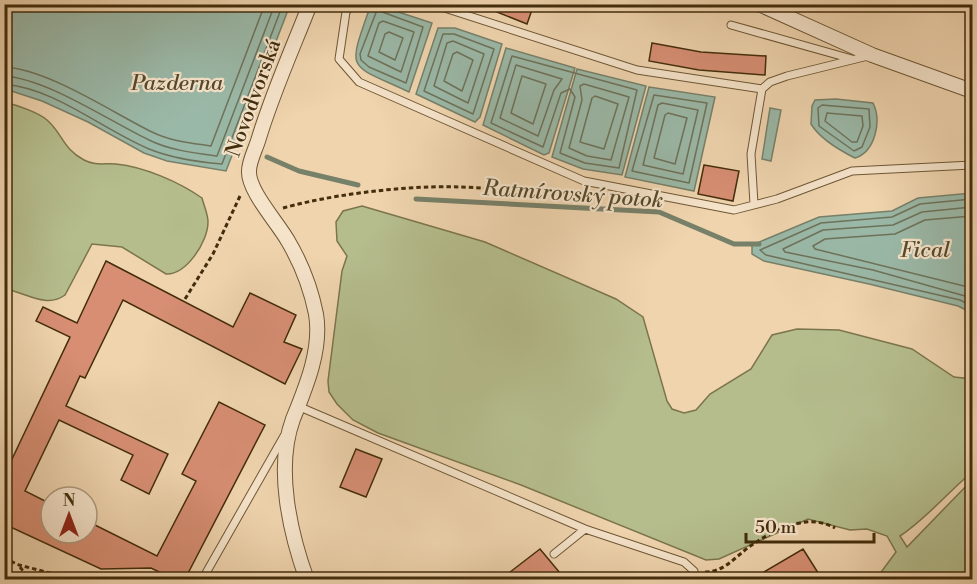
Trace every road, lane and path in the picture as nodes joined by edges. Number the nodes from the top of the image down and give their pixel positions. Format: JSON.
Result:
{"nodes":[{"id":1,"x":310,"y":4,"type":"edge"},
{"id":2,"x":352,"y":4,"type":"edge"},
{"id":3,"x":432,"y":4,"type":"edge"},
{"id":4,"x":759,"y":4,"type":"edge"},
{"id":5,"x":730,"y":25,"type":"dead end"},
{"id":6,"x":873,"y":55,"type":"junction"},
{"id":7,"x":852,"y":59,"type":"junction"},
{"id":8,"x":762,"y":89,"type":"junction"},
{"id":9,"x":972,"y":91,"type":"edge"},
{"id":10,"x":972,"y":165,"type":"edge"},
{"id":11,"x":249,"y":171,"type":"junction"},
{"id":12,"x":517,"y":194,"type":"dead end"},
{"id":13,"x":754,"y":204,"type":"junction"},
{"id":14,"x":270,"y":212,"type":"junction"},
{"id":15,"x":186,"y":298,"type":"dead end"},
{"id":16,"x":300,"y":407,"type":"junction"},
{"id":17,"x":293,"y":420,"type":"junction"},
{"id":18,"x":835,"y":528,"type":"dead end"},
{"id":19,"x":585,"y":529,"type":"junction"},
{"id":20,"x":554,"y":554,"type":"dead end"},
{"id":21,"x":4,"y":558,"type":"edge"},
{"id":22,"x":19,"y":565,"type":"junction"},
{"id":23,"x":694,"y":571,"type":"junction"},
{"id":24,"x":30,"y":579,"type":"edge"},
{"id":25,"x":77,"y":579,"type":"edge"},
{"id":26,"x":202,"y":579,"type":"edge"},
{"id":27,"x":308,"y":579,"type":"edge"},
{"id":28,"x":691,"y":579,"type":"edge"}],
"edges":[{"from":1,"to":11,"type":"street","name":"Novodvorská"},
{"from":2,"to":13,"type":"lane"},
{"from":3,"to":8,"type":"lane"},
{"from":4,"to":6,"type":"street"},
{"from":5,"to":7,"type":"lane"},
{"from":6,"to":7,"type":"lane"},
{"from":6,"to":9,"type":"street"},
{"from":7,"to":8,"type":"lane"},
{"from":8,"to":13,"type":"lane"},
{"from":10,"to":13,"type":"lane"},
{"from":11,"to":14,"type":"street","name":"Novodvorská"},
{"from":11,"to":15,"type":"path"},
{"from":12,"to":14,"type":"path"},
{"from":14,"to":16,"type":"street","name":"Novodvorská"},
{"from":16,"to":17,"type":"street","name":"Novodvorská"},
{"from":16,"to":19,"type":"lane"},
{"from":17,"to":26,"type":"lane"},
{"from":17,"to":27,"type":"street","name":"Novodvorská"},
{"from":18,"to":23,"type":"path"},
{"from":19,"to":20,"type":"lane"},
{"from":19,"to":23,"type":"lane"},
{"from":21,"to":22,"type":"path"},
{"from":22,"to":24,"type":"path"},
{"from":22,"to":25,"type":"path"},
{"from":23,"to":28,"type":"lane"}]}
